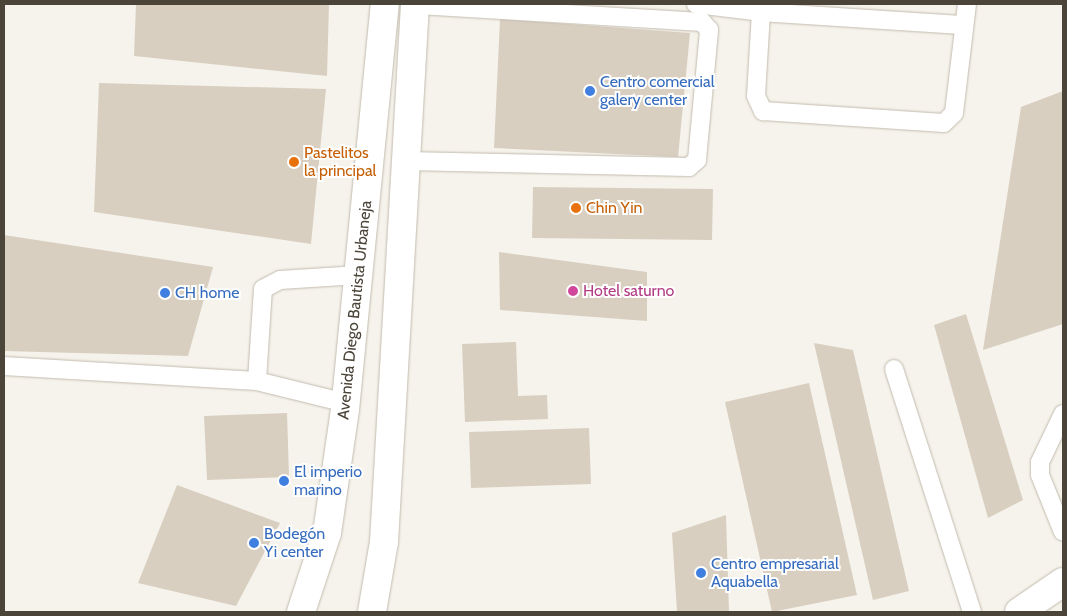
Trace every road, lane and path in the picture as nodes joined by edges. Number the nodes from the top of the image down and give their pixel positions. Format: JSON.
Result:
{"nodes":[{"id":1,"x":385,"y":4,"type":"edge"},
{"id":2,"x":415,"y":4,"type":"edge"},
{"id":3,"x":696,"y":4,"type":"edge"},
{"id":4,"x":967,"y":4,"type":"edge"},
{"id":5,"x":761,"y":12,"type":"junction"},
{"id":6,"x":964,"y":25,"type":"junction"},
{"id":7,"x":405,"y":161,"type":"junction"},
{"id":8,"x":359,"y":275,"type":"junction"},
{"id":9,"x":4,"y":366,"type":"edge"},
{"id":10,"x":894,"y":369,"type":"dead end"},
{"id":11,"x":257,"y":381,"type":"junction"},
{"id":12,"x":346,"y":403,"type":"junction"},
{"id":13,"x":1063,"y":414,"type":"edge"},
{"id":14,"x":1063,"y":532,"type":"edge"},
{"id":15,"x":1063,"y":582,"type":"edge"},
{"id":16,"x":301,"y":612,"type":"edge"},
{"id":17,"x":372,"y":612,"type":"edge"},
{"id":18,"x":972,"y":612,"type":"edge"},
{"id":19,"x":1019,"y":612,"type":"edge"}],
"edges":[{"from":1,"to":8,"type":"street","name":"Avenida Diego Bautista Urbaneja"},
{"from":2,"to":7,"type":"street"},
{"from":2,"to":7,"type":"lane"},
{"from":3,"to":5,"type":"lane"},
{"from":4,"to":6,"type":"lane"},
{"from":5,"to":6,"type":"lane"},
{"from":5,"to":6,"type":"lane"},
{"from":7,"to":17,"type":"street"},
{"from":8,"to":11,"type":"lane"},
{"from":8,"to":12,"type":"street","name":"Avenida Diego Bautista Urbaneja"},
{"from":9,"to":11,"type":"lane"},
{"from":10,"to":18,"type":"lane"},
{"from":11,"to":12,"type":"lane"},
{"from":12,"to":16,"type":"street","name":"Avenida Diego Bautista Urbaneja"},
{"from":13,"to":14,"type":"lane"},
{"from":15,"to":19,"type":"street"}]}
